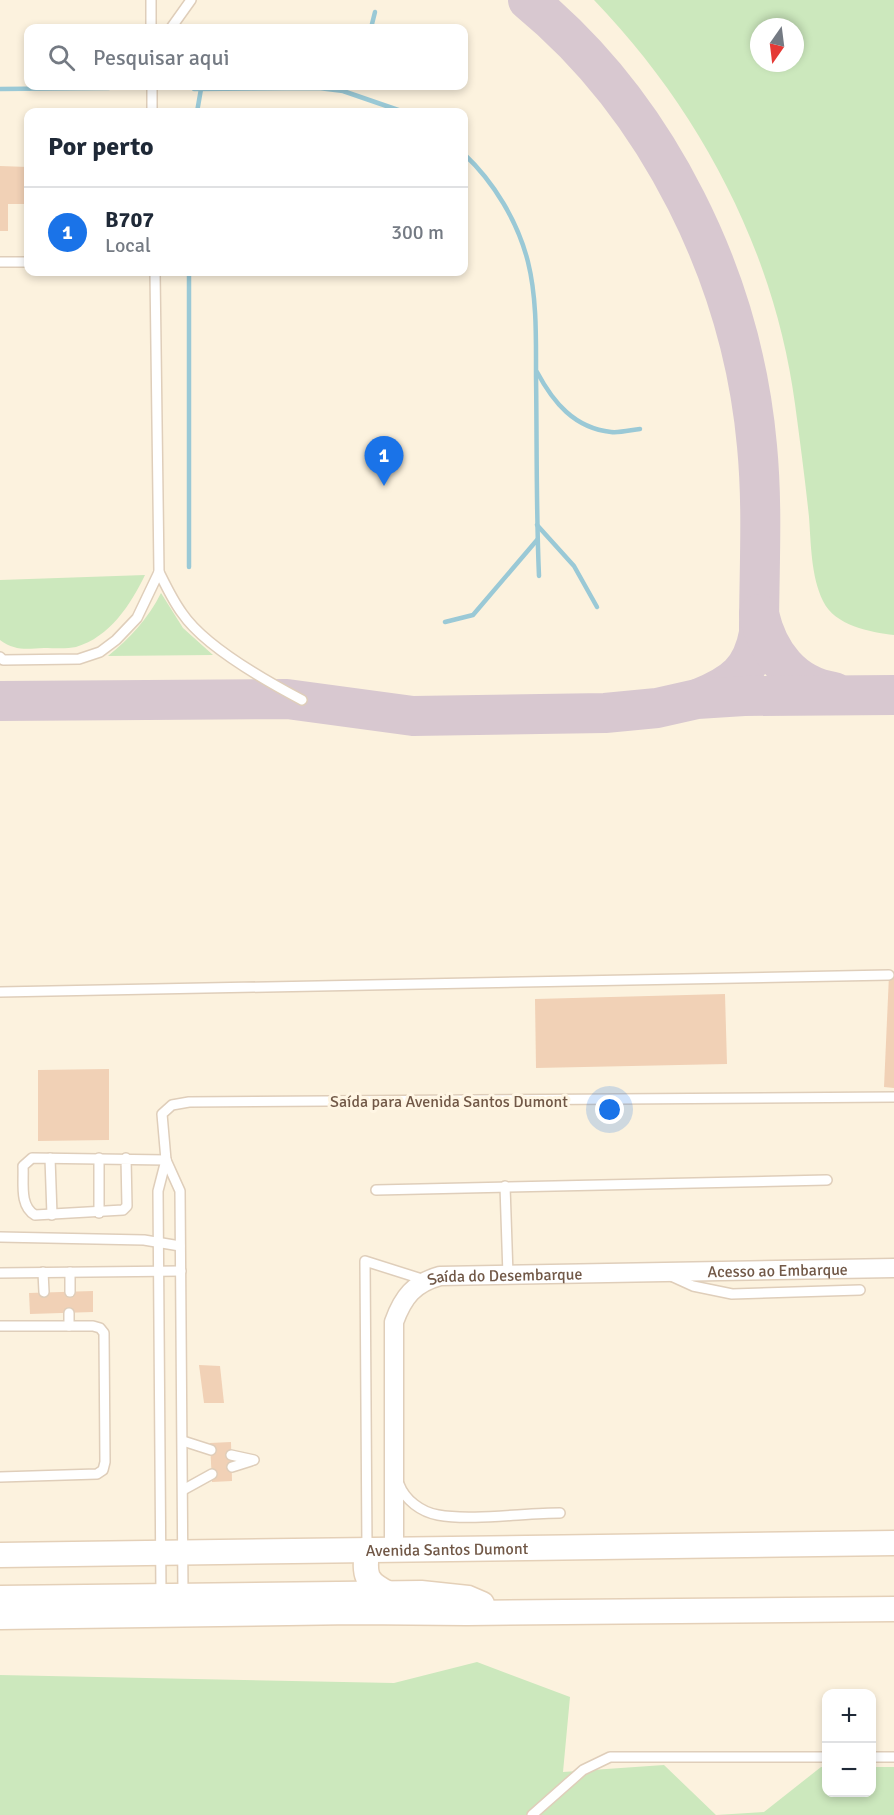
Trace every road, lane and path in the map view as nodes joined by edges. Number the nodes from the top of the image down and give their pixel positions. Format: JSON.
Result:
{"nodes":[{"id":1,"x":151,"y":0,"type":"edge"},
{"id":2,"x":191,"y":0,"type":"edge"},
{"id":3,"x":151,"y":24,"type":"edge"},
{"id":4,"x":174,"y":24,"type":"edge"},
{"id":5,"x":152,"y":90,"type":"edge"},
{"id":6,"x":152,"y":108,"type":"edge"},
{"id":7,"x":0,"y":262,"type":"edge"},
{"id":8,"x":24,"y":262,"type":"edge"},
{"id":9,"x":155,"y":276,"type":"edge"},
{"id":10,"x":159,"y":572,"type":"junction"},
{"id":11,"x":0,"y":657,"type":"edge"},
{"id":12,"x":302,"y":700,"type":"dead end"},
{"id":13,"x":889,"y":975,"type":"dead end"},
{"id":14,"x":0,"y":993,"type":"edge"},
{"id":15,"x":894,"y":1097,"type":"edge"},
{"id":16,"x":50,"y":1158,"type":"junction"},
{"id":17,"x":99,"y":1158,"type":"junction"},
{"id":18,"x":126,"y":1158,"type":"junction"},
{"id":19,"x":166,"y":1160,"type":"junction"},
{"id":20,"x":827,"y":1180,"type":"dead end"},
{"id":21,"x":505,"y":1186,"type":"junction"},
{"id":22,"x":376,"y":1190,"type":"dead end"},
{"id":23,"x":99,"y":1213,"type":"junction"},
{"id":24,"x":52,"y":1215,"type":"junction"},
{"id":25,"x":0,"y":1237,"type":"edge"},
{"id":26,"x":157,"y":1241,"type":"junction"},
{"id":27,"x":180,"y":1246,"type":"junction"},
{"id":28,"x":894,"y":1268,"type":"edge"},
{"id":29,"x":181,"y":1271,"type":"junction"},
{"id":30,"x":662,"y":1271,"type":"junction"},
{"id":31,"x":43,"y":1272,"type":"junction"},
{"id":32,"x":70,"y":1272,"type":"junction"},
{"id":33,"x":158,"y":1272,"type":"junction"},
{"id":34,"x":0,"y":1273,"type":"edge"},
{"id":35,"x":508,"y":1275,"type":"junction"},
{"id":36,"x":425,"y":1280,"type":"junction"},
{"id":37,"x":860,"y":1290,"type":"dead end"},
{"id":38,"x":44,"y":1292,"type":"dead end"},
{"id":39,"x":70,"y":1292,"type":"dead end"},
{"id":40,"x":69,"y":1313,"type":"dead end"},
{"id":41,"x":43,"y":1314,"type":"dead end"},
{"id":42,"x":44,"y":1325,"type":"junction"},
{"id":43,"x":0,"y":1326,"type":"edge"},
{"id":44,"x":69,"y":1326,"type":"junction"},
{"id":45,"x":183,"y":1441,"type":"junction"},
{"id":46,"x":211,"y":1450,"type":"dead end"},
{"id":47,"x":231,"y":1455,"type":"dead end"},
{"id":48,"x":232,"y":1467,"type":"dead end"},
{"id":49,"x":395,"y":1473,"type":"junction"},
{"id":50,"x":212,"y":1474,"type":"dead end"},
{"id":51,"x":0,"y":1477,"type":"edge"},
{"id":52,"x":183,"y":1490,"type":"junction"},
{"id":53,"x":560,"y":1513,"type":"dead end"},
{"id":54,"x":894,"y":1543,"type":"edge"},
{"id":55,"x":367,"y":1549,"type":"junction"},
{"id":56,"x":394,"y":1549,"type":"junction"},
{"id":57,"x":172,"y":1551,"type":"junction"},
{"id":58,"x":0,"y":1555,"type":"edge"},
{"id":59,"x":172,"y":1594,"type":"junction"},
{"id":60,"x":389,"y":1594,"type":"junction"},
{"id":61,"x":0,"y":1598,"type":"edge"},
{"id":62,"x":208,"y":1604,"type":"junction"},
{"id":63,"x":894,"y":1609,"type":"edge"},
{"id":64,"x":505,"y":1612,"type":"junction"},
{"id":65,"x":0,"y":1617,"type":"edge"},
{"id":66,"x":822,"y":1757,"type":"edge"},
{"id":67,"x":876,"y":1757,"type":"edge"},
{"id":68,"x":894,"y":1757,"type":"edge"},
{"id":69,"x":532,"y":1815,"type":"edge"}],
"edges":[{"from":1,"to":3,"type":"lane"},
{"from":2,"to":4,"type":"lane"},
{"from":5,"to":6,"type":"lane"},
{"from":7,"to":8,"type":"lane"},
{"from":9,"to":10,"type":"lane"},
{"from":10,"to":11,"type":"lane"},
{"from":10,"to":12,"type":"lane"},
{"from":13,"to":14,"type":"lane"},
{"from":15,"to":19,"type":"lane","name":"Saída para Avenida Santos Dumont"},
{"from":16,"to":17,"type":"lane"},
{"from":16,"to":24,"type":"lane"},
{"from":16,"to":24,"type":"lane"},
{"from":17,"to":18,"type":"lane"},
{"from":17,"to":23,"type":"lane"},
{"from":18,"to":19,"type":"lane"},
{"from":18,"to":23,"type":"lane"},
{"from":19,"to":26,"type":"lane"},
{"from":19,"to":27,"type":"lane"},
{"from":20,"to":21,"type":"lane"},
{"from":21,"to":22,"type":"lane"},
{"from":21,"to":35,"type":"lane"},
{"from":23,"to":24,"type":"lane"},
{"from":25,"to":26,"type":"lane"},
{"from":26,"to":27,"type":"lane"},
{"from":26,"to":33,"type":"lane"},
{"from":27,"to":29,"type":"lane"},
{"from":28,"to":30,"type":"street","name":"Acesso ao Embarque"},
{"from":29,"to":33,"type":"lane"},
{"from":29,"to":45,"type":"lane"},
{"from":30,"to":35,"type":"street","name":"Saída do Desembarque"},
{"from":30,"to":37,"type":"lane","name":"Saída do Desembarque"},
{"from":31,"to":32,"type":"lane"},
{"from":31,"to":34,"type":"lane"},
{"from":31,"to":38,"type":"lane"},
{"from":32,"to":33,"type":"lane"},
{"from":32,"to":39,"type":"lane"},
{"from":33,"to":57,"type":"lane"},
{"from":35,"to":36,"type":"street","name":"Saída do Desembarque"},
{"from":36,"to":49,"type":"street","name":"Saída do Desembarque"},
{"from":36,"to":55,"type":"lane"},
{"from":40,"to":44,"type":"lane"},
{"from":41,"to":42,"type":"lane"},
{"from":42,"to":43,"type":"lane"},
{"from":42,"to":44,"type":"lane"},
{"from":44,"to":51,"type":"lane"},
{"from":45,"to":46,"type":"lane"},
{"from":45,"to":52,"type":"lane"},
{"from":47,"to":48,"type":"lane"},
{"from":49,"to":53,"type":"lane"},
{"from":49,"to":56,"type":"street","name":"Saída do Desembarque"},
{"from":50,"to":52,"type":"lane"},
{"from":52,"to":57,"type":"lane"},
{"from":54,"to":56,"type":"main road","name":"Avenida Santos Dumont"},
{"from":55,"to":56,"type":"main road","name":"Avenida Santos Dumont"},
{"from":55,"to":57,"type":"main road","name":"Avenida Santos Dumont"},
{"from":55,"to":60,"type":"main road"},
{"from":57,"to":58,"type":"main road","name":"Avenida Santos Dumont"},
{"from":57,"to":59,"type":"lane"},
{"from":57,"to":59,"type":"lane"},
{"from":59,"to":61,"type":"main road"},
{"from":59,"to":62,"type":"main road"},
{"from":60,"to":62,"type":"main road"},
{"from":60,"to":64,"type":"main road"},
{"from":62,"to":64,"type":"main road"},
{"from":62,"to":65,"type":"main road"},
{"from":63,"to":64,"type":"main road"},
{"from":66,"to":69,"type":"lane"},
{"from":67,"to":68,"type":"lane"}]}
